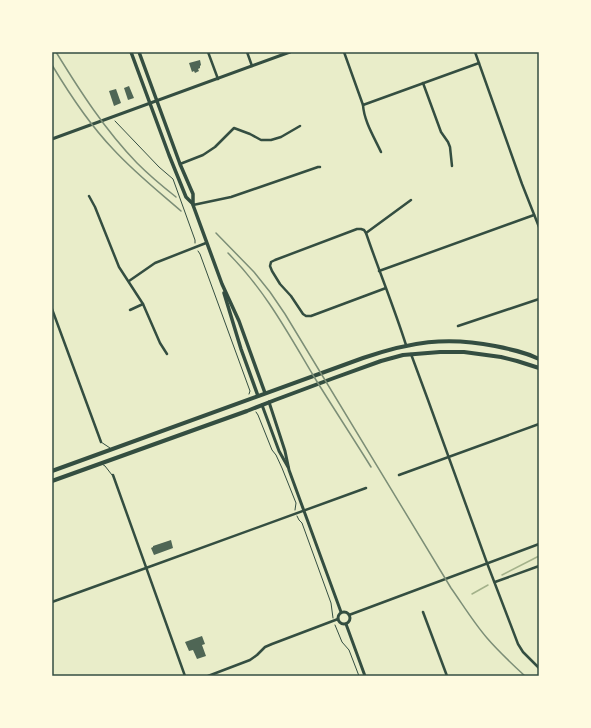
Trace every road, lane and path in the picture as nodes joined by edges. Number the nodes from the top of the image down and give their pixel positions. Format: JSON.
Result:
{"nodes":[{"id":1,"x":131,"y":52,"type":"edge"},
{"id":2,"x":139,"y":52,"type":"edge"},
{"id":3,"x":208,"y":52,"type":"edge"},
{"id":4,"x":247,"y":52,"type":"edge"},
{"id":5,"x":290,"y":52,"type":"edge"},
{"id":6,"x":344,"y":52,"type":"edge"},
{"id":7,"x":475,"y":52,"type":"edge"},
{"id":8,"x":479,"y":63,"type":"junction"},
{"id":9,"x":252,"y":66,"type":"junction"},
{"id":10,"x":218,"y":79,"type":"junction"},
{"id":11,"x":423,"y":83,"type":"junction"},
{"id":12,"x":157,"y":100,"type":"junction"},
{"id":13,"x":150,"y":102,"type":"junction"},
{"id":14,"x":363,"y":105,"type":"junction"},
{"id":15,"x":116,"y":121,"type":"dead end"},
{"id":16,"x":300,"y":126,"type":"dead end"},
{"id":17,"x":52,"y":139,"type":"edge"},
{"id":18,"x":381,"y":152,"type":"dead end"},
{"id":19,"x":180,"y":164,"type":"junction"},
{"id":20,"x":452,"y":166,"type":"dead end"},
{"id":21,"x":320,"y":167,"type":"dead end"},
{"id":22,"x":89,"y":196,"type":"dead end"},
{"id":23,"x":411,"y":200,"type":"dead end"},
{"id":24,"x":193,"y":204,"type":"junction"},
{"id":25,"x":534,"y":215,"type":"junction"},
{"id":26,"x":539,"y":227,"type":"edge"},
{"id":27,"x":366,"y":233,"type":"junction"},
{"id":28,"x":194,"y":243,"type":"dead end"},
{"id":29,"x":206,"y":243,"type":"junction"},
{"id":30,"x":197,"y":250,"type":"dead end"},
{"id":31,"x":379,"y":272,"type":"junction"},
{"id":32,"x":129,"y":281,"type":"junction"},
{"id":33,"x":222,"y":284,"type":"junction"},
{"id":34,"x":386,"y":288,"type":"junction"},
{"id":35,"x":539,"y":299,"type":"edge"},
{"id":36,"x":143,"y":304,"type":"junction"},
{"id":37,"x":52,"y":309,"type":"edge"},
{"id":38,"x":130,"y":310,"type":"dead end"},
{"id":39,"x":458,"y":326,"type":"dead end"},
{"id":40,"x":406,"y":345,"type":"junction"},
{"id":41,"x":167,"y":354,"type":"dead end"},
{"id":42,"x":411,"y":354,"type":"junction"},
{"id":43,"x":539,"y":359,"type":"edge"},
{"id":44,"x":539,"y":368,"type":"edge"},
{"id":45,"x":265,"y":393,"type":"junction"},
{"id":46,"x":249,"y":394,"type":"dead end"},
{"id":47,"x":258,"y":396,"type":"junction"},
{"id":48,"x":269,"y":402,"type":"junction"},
{"id":49,"x":262,"y":405,"type":"junction"},
{"id":50,"x":256,"y":413,"type":"dead end"},
{"id":51,"x":539,"y":424,"type":"edge"},
{"id":52,"x":101,"y":442,"type":"joint"},
{"id":53,"x":115,"y":449,"type":"junction"},
{"id":54,"x":450,"y":457,"type":"junction"},
{"id":55,"x":99,"y":463,"type":"junction"},
{"id":56,"x":289,"y":470,"type":"junction"},
{"id":57,"x":52,"y":471,"type":"edge"},
{"id":58,"x":113,"y":475,"type":"joint"},
{"id":59,"x":399,"y":476,"type":"dead end"},
{"id":60,"x":52,"y":481,"type":"edge"},
{"id":61,"x":366,"y":488,"type":"dead end"},
{"id":62,"x":304,"y":511,"type":"junction"},
{"id":63,"x":296,"y":514,"type":"junction"},
{"id":64,"x":539,"y":544,"type":"edge"},
{"id":65,"x":487,"y":563,"type":"junction"},
{"id":66,"x":539,"y":566,"type":"edge"},
{"id":67,"x":146,"y":568,"type":"junction"},
{"id":68,"x":495,"y":582,"type":"junction"},
{"id":69,"x":52,"y":602,"type":"edge"},
{"id":70,"x":341,"y":612,"type":"junction"},
{"id":71,"x":423,"y":612,"type":"dead end"},
{"id":72,"x":349,"y":614,"type":"junction"},
{"id":73,"x":338,"y":619,"type":"junction"},
{"id":74,"x":334,"y":620,"type":"junction"},
{"id":75,"x":346,"y":624,"type":"junction"},
{"id":76,"x":539,"y":668,"type":"edge"},
{"id":77,"x":185,"y":676,"type":"edge"},
{"id":78,"x":208,"y":676,"type":"edge"},
{"id":79,"x":359,"y":676,"type":"edge"},
{"id":80,"x":365,"y":676,"type":"edge"},
{"id":81,"x":447,"y":676,"type":"edge"}],
"edges":[{"from":1,"to":13,"type":"main road"},
{"from":2,"to":12,"type":"main road"},
{"from":3,"to":10,"type":"street"},
{"from":4,"to":9,"type":"street"},
{"from":5,"to":9,"type":"street"},
{"from":6,"to":14,"type":"street"},
{"from":7,"to":8,"type":"street"},
{"from":8,"to":11,"type":"street"},
{"from":8,"to":25,"type":"street"},
{"from":9,"to":10,"type":"street"},
{"from":10,"to":12,"type":"street"},
{"from":11,"to":14,"type":"street"},
{"from":11,"to":20,"type":"street"},
{"from":12,"to":13,"type":"street"},
{"from":12,"to":19,"type":"main road"},
{"from":13,"to":17,"type":"street"},
{"from":13,"to":24,"type":"main road"},
{"from":14,"to":18,"type":"street"},
{"from":15,"to":28,"type":"path"},
{"from":16,"to":19,"type":"street"},
{"from":19,"to":24,"type":"main road"},
{"from":21,"to":24,"type":"street"},
{"from":22,"to":32,"type":"street"},
{"from":23,"to":27,"type":"street"},
{"from":24,"to":29,"type":"main road"},
{"from":25,"to":26,"type":"street"},
{"from":25,"to":31,"type":"street"},
{"from":27,"to":31,"type":"street"},
{"from":27,"to":34,"type":"street"},
{"from":29,"to":32,"type":"street"},
{"from":29,"to":33,"type":"main road"},
{"from":30,"to":46,"type":"path"},
{"from":31,"to":34,"type":"street"},
{"from":32,"to":36,"type":"street"},
{"from":33,"to":45,"type":"main road"},
{"from":33,"to":47,"type":"main road"},
{"from":34,"to":40,"type":"street"},
{"from":35,"to":39,"type":"street"},
{"from":36,"to":38,"type":"street"},
{"from":36,"to":41,"type":"street"},
{"from":37,"to":52,"type":"street"},
{"from":40,"to":43,"type":"highway"},
{"from":40,"to":45,"type":"highway"},
{"from":42,"to":44,"type":"highway"},
{"from":42,"to":48,"type":"highway"},
{"from":42,"to":54,"type":"street"},
{"from":45,"to":47,"type":"highway"},
{"from":45,"to":48,"type":"highway"},
{"from":47,"to":49,"type":"highway"},
{"from":47,"to":53,"type":"highway"},
{"from":48,"to":49,"type":"highway"},
{"from":48,"to":56,"type":"street"},
{"from":49,"to":55,"type":"highway"},
{"from":49,"to":56,"type":"street"},
{"from":50,"to":63,"type":"path"},
{"from":51,"to":54,"type":"street"},
{"from":52,"to":53,"type":"lane"},
{"from":53,"to":57,"type":"highway"},
{"from":54,"to":59,"type":"street"},
{"from":54,"to":65,"type":"street"},
{"from":55,"to":58,"type":"lane"},
{"from":55,"to":60,"type":"highway"},
{"from":56,"to":62,"type":"street"},
{"from":58,"to":67,"type":"street"},
{"from":61,"to":62,"type":"street"},
{"from":62,"to":63,"type":"street"},
{"from":62,"to":70,"type":"street"},
{"from":63,"to":67,"type":"street"},
{"from":63,"to":74,"type":"path"},
{"from":64,"to":65,"type":"street"},
{"from":65,"to":68,"type":"street"},
{"from":65,"to":72,"type":"street"},
{"from":66,"to":68,"type":"street"},
{"from":67,"to":69,"type":"street"},
{"from":67,"to":77,"type":"street"},
{"from":68,"to":76,"type":"street"},
{"from":70,"to":72,"type":"street"},
{"from":70,"to":73,"type":"street"},
{"from":71,"to":81,"type":"street"},
{"from":72,"to":75,"type":"street"},
{"from":73,"to":74,"type":"street"},
{"from":73,"to":75,"type":"street"},
{"from":74,"to":78,"type":"street"},
{"from":74,"to":79,"type":"path"},
{"from":75,"to":80,"type":"street"}]}
